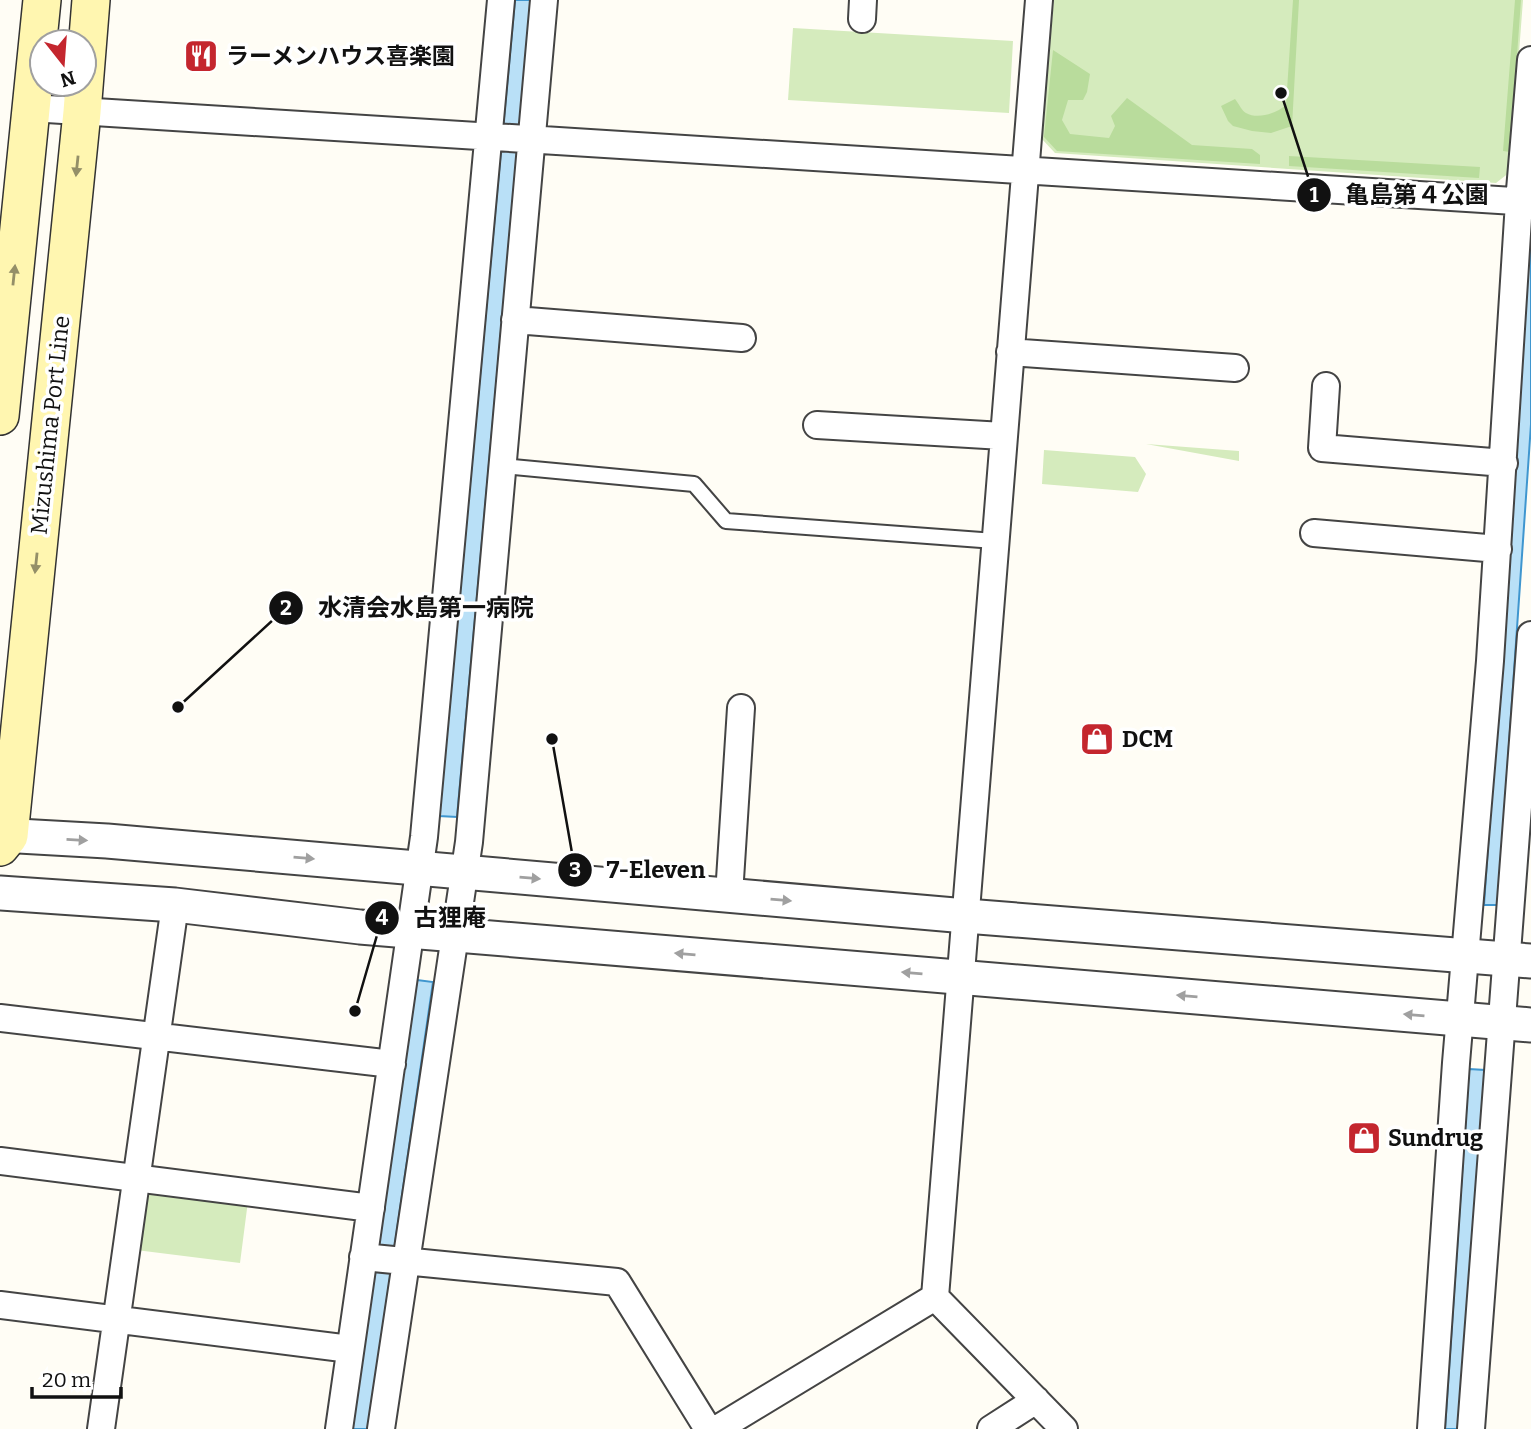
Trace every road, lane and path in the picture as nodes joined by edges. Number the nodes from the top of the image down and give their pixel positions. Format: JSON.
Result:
{"nodes":[{"id":1,"x":42,"y":0,"type":"edge"},
{"id":2,"x":91,"y":0,"type":"edge"},
{"id":3,"x":501,"y":0,"type":"edge"},
{"id":4,"x":544,"y":0,"type":"edge"},
{"id":5,"x":1038,"y":0,"type":"edge"},
{"id":6,"x":1531,"y":60,"type":"edge"},
{"id":7,"x":31,"y":108,"type":"junction"},
{"id":8,"x":82,"y":111,"type":"junction"},
{"id":9,"x":510,"y":138,"type":"junction"},
{"id":10,"x":1024,"y":171,"type":"junction"},
{"id":11,"x":1527,"y":202,"type":"edge"},
{"id":12,"x":515,"y":320,"type":"junction"},
{"id":13,"x":742,"y":338,"type":"dead end"},
{"id":14,"x":1010,"y":352,"type":"junction"},
{"id":15,"x":1235,"y":368,"type":"dead end"},
{"id":16,"x":1326,"y":386,"type":"dead end"},
{"id":17,"x":0,"y":416,"type":"edge"},
{"id":18,"x":817,"y":425,"type":"dead end"},
{"id":19,"x":1003,"y":436,"type":"junction"},
{"id":20,"x":1504,"y":463,"type":"junction"},
{"id":21,"x":503,"y":466,"type":"junction"},
{"id":22,"x":1314,"y":533,"type":"dead end"},
{"id":23,"x":995,"y":541,"type":"junction"},
{"id":24,"x":1498,"y":549,"type":"junction"},
{"id":25,"x":1531,"y":635,"type":"edge"},
{"id":26,"x":741,"y":708,"type":"dead end"},
{"id":27,"x":1528,"y":720,"type":"edge"},
{"id":28,"x":3,"y":839,"type":"edge"},
{"id":29,"x":420,"y":867,"type":"junction"},
{"id":30,"x":464,"y":872,"type":"junction"},
{"id":31,"x":0,"y":893,"type":"edge"},
{"id":32,"x":729,"y":895,"type":"junction"},
{"id":33,"x":175,"y":905,"type":"junction"},
{"id":34,"x":966,"y":916,"type":"junction"},
{"id":35,"x":411,"y":931,"type":"junction"},
{"id":36,"x":455,"y":935,"type":"junction"},
{"id":37,"x":1466,"y":954,"type":"junction"},
{"id":38,"x":1519,"y":960,"type":"edge"},
{"id":39,"x":961,"y":977,"type":"junction"},
{"id":40,"x":0,"y":1018,"type":"edge"},
{"id":41,"x":1460,"y":1019,"type":"junction"},
{"id":42,"x":1517,"y":1024,"type":"edge"},
{"id":43,"x":156,"y":1037,"type":"junction"},
{"id":44,"x":392,"y":1063,"type":"junction"},
{"id":45,"x":0,"y":1161,"type":"edge"},
{"id":46,"x":136,"y":1179,"type":"junction"},
{"id":47,"x":370,"y":1208,"type":"junction"},
{"id":48,"x":384,"y":1260,"type":"junction"},
{"id":49,"x":935,"y":1297,"type":"junction"},
{"id":50,"x":0,"y":1305,"type":"edge"},
{"id":51,"x":116,"y":1320,"type":"junction"},
{"id":52,"x":350,"y":1349,"type":"junction"},
{"id":53,"x":1036,"y":1400,"type":"junction"},
{"id":54,"x":101,"y":1429,"type":"edge"},
{"id":55,"x":338,"y":1429,"type":"edge"},
{"id":56,"x":381,"y":1429,"type":"edge"},
{"id":57,"x":708,"y":1429,"type":"edge"},
{"id":58,"x":717,"y":1429,"type":"edge"},
{"id":59,"x":991,"y":1429,"type":"edge"},
{"id":60,"x":1065,"y":1429,"type":"edge"},
{"id":61,"x":1431,"y":1429,"type":"edge"},
{"id":62,"x":1471,"y":1429,"type":"edge"}],
"edges":[{"from":1,"to":7,"type":"main road"},
{"from":2,"to":8,"type":"main road","name":"Mizushima Port Line"},
{"from":3,"to":9,"type":"street"},
{"from":4,"to":9,"type":"street"},
{"from":5,"to":10,"type":"street"},
{"from":6,"to":11,"type":"street"},
{"from":7,"to":8,"type":"street"},
{"from":17,"to":7,"type":"main road","one_way":true},
{"from":8,"to":9,"type":"street"},
{"from":8,"to":28,"type":"main road","name":"Mizushima Port Line","one_way":true},
{"from":9,"to":10,"type":"street"},
{"from":9,"to":12,"type":"street"},
{"from":9,"to":29,"type":"street"},
{"from":10,"to":11,"type":"street"},
{"from":10,"to":14,"type":"street"},
{"from":11,"to":20,"type":"street"},
{"from":12,"to":13,"type":"street"},
{"from":12,"to":21,"type":"street"},
{"from":14,"to":15,"type":"street"},
{"from":14,"to":19,"type":"street"},
{"from":16,"to":20,"type":"street"},
{"from":18,"to":19,"type":"street"},
{"from":19,"to":23,"type":"street"},
{"from":20,"to":24,"type":"street"},
{"from":21,"to":23,"type":"lane"},
{"from":21,"to":30,"type":"street"},
{"from":22,"to":24,"type":"street"},
{"from":23,"to":34,"type":"street"},
{"from":24,"to":37,"type":"street"},
{"from":25,"to":27,"type":"street"},
{"from":26,"to":32,"type":"street"},
{"from":27,"to":38,"type":"street"},
{"from":28,"to":29,"type":"street","one_way":true},
{"from":29,"to":30,"type":"street"},
{"from":29,"to":35,"type":"street"},
{"from":30,"to":32,"type":"street","one_way":true},
{"from":30,"to":36,"type":"street"},
{"from":31,"to":33,"type":"street"},
{"from":32,"to":34,"type":"street","one_way":true},
{"from":33,"to":35,"type":"street"},
{"from":33,"to":43,"type":"street"},
{"from":34,"to":37,"type":"street"},
{"from":34,"to":39,"type":"street"},
{"from":35,"to":36,"type":"street"},
{"from":35,"to":44,"type":"street"},
{"from":39,"to":36,"type":"street","one_way":true},
{"from":36,"to":48,"type":"street"},
{"from":37,"to":38,"type":"street"},
{"from":37,"to":41,"type":"street"},
{"from":38,"to":42,"type":"street"},
{"from":41,"to":39,"type":"street","one_way":true},
{"from":39,"to":49,"type":"street"},
{"from":40,"to":43,"type":"street"},
{"from":41,"to":42,"type":"street"},
{"from":41,"to":61,"type":"street"},
{"from":42,"to":62,"type":"street"},
{"from":43,"to":44,"type":"street"},
{"from":43,"to":46,"type":"street"},
{"from":44,"to":47,"type":"street"},
{"from":45,"to":46,"type":"street"},
{"from":46,"to":47,"type":"street"},
{"from":46,"to":51,"type":"street"},
{"from":47,"to":48,"type":"street"},
{"from":48,"to":52,"type":"street"},
{"from":48,"to":56,"type":"street"},
{"from":48,"to":57,"type":"street"},
{"from":49,"to":53,"type":"street"},
{"from":49,"to":58,"type":"street"},
{"from":50,"to":51,"type":"street"},
{"from":51,"to":52,"type":"street"},
{"from":51,"to":54,"type":"street"},
{"from":52,"to":55,"type":"street"},
{"from":53,"to":59,"type":"street"},
{"from":53,"to":60,"type":"street"}]}
